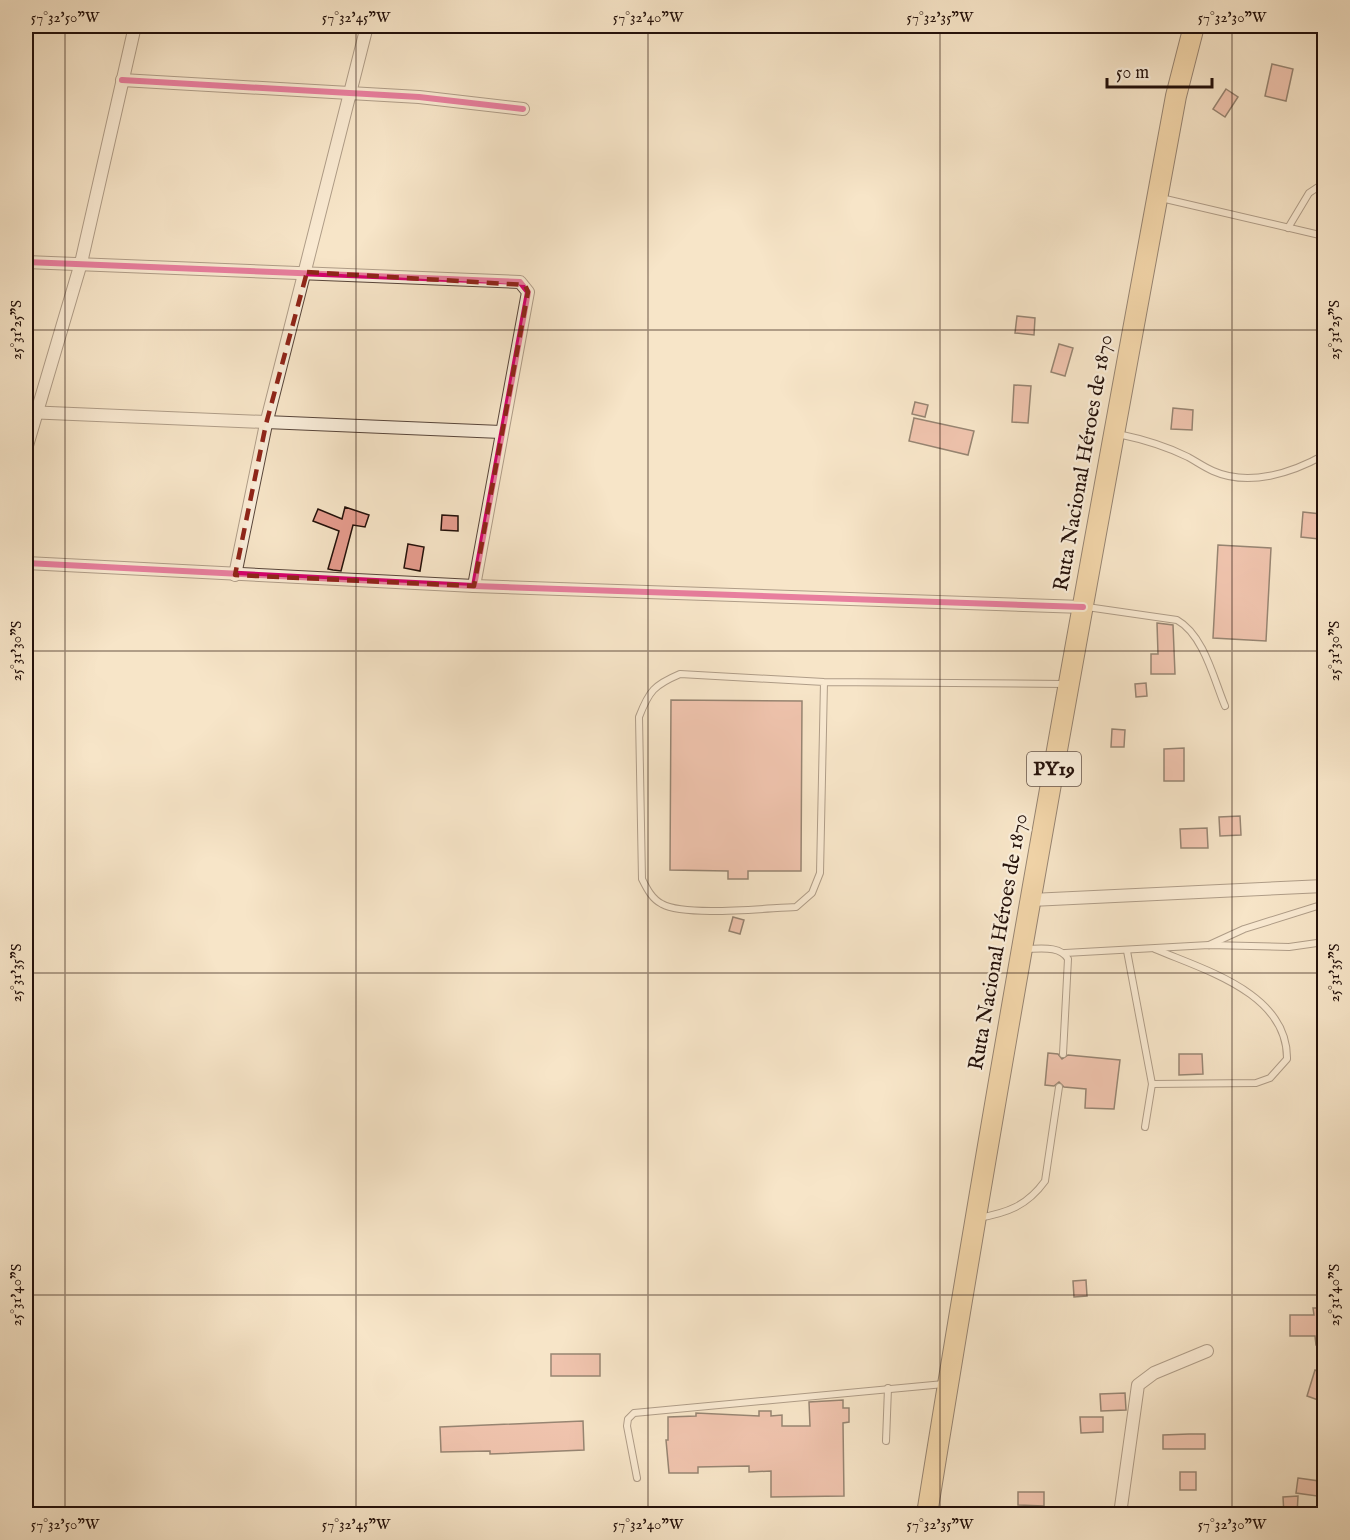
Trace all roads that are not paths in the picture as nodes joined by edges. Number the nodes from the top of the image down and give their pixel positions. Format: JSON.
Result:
{"nodes":[{"id":1,"x":135,"y":26,"type":"edge"},
{"id":2,"x":367,"y":26,"type":"edge"},
{"id":3,"x":1194,"y":26,"type":"edge"},
{"id":4,"x":122,"y":80,"type":"junction"},
{"id":5,"x":349,"y":95,"type":"junction"},
{"id":6,"x":523,"y":109,"type":"dead end"},
{"id":7,"x":1324,"y":183,"type":"edge"},
{"id":8,"x":1158,"y":197,"type":"junction"},
{"id":9,"x":1288,"y":228,"type":"junction"},
{"id":10,"x":1324,"y":236,"type":"edge"},
{"id":11,"x":26,"y":262,"type":"edge"},
{"id":12,"x":81,"y":263,"type":"junction"},
{"id":13,"x":307,"y":272,"type":"junction"},
{"id":14,"x":31,"y":412,"type":"edge"},
{"id":15,"x":266,"y":424,"type":"junction"},
{"id":16,"x":501,"y":432,"type":"junction"},
{"id":17,"x":1114,"y":434,"type":"junction"},
{"id":18,"x":26,"y":449,"type":"edge"},
{"id":19,"x":1324,"y":455,"type":"edge"},
{"id":20,"x":26,"y":563,"type":"edge"},
{"id":21,"x":235,"y":575,"type":"junction"},
{"id":22,"x":474,"y":586,"type":"junction"},
{"id":23,"x":1083,"y":607,"type":"junction"},
{"id":24,"x":824,"y":682,"type":"junction"},
{"id":25,"x":1069,"y":684,"type":"junction"},
{"id":26,"x":1225,"y":706,"type":"dead end"},
{"id":27,"x":1324,"y":886,"type":"edge"},
{"id":28,"x":1031,"y":900,"type":"junction"},
{"id":29,"x":1324,"y":904,"type":"edge"},
{"id":30,"x":1324,"y":942,"type":"edge"},
{"id":31,"x":1209,"y":945,"type":"junction"},
{"id":32,"x":1023,"y":949,"type":"junction"},
{"id":33,"x":1155,"y":949,"type":"junction"},
{"id":34,"x":1127,"y":951,"type":"junction"},
{"id":35,"x":1065,"y":953,"type":"junction"},
{"id":36,"x":1063,"y":1054,"type":"dead end"},
{"id":37,"x":1152,"y":1084,"type":"junction"},
{"id":38,"x":1059,"y":1087,"type":"dead end"},
{"id":39,"x":1145,"y":1127,"type":"dead end"},
{"id":40,"x":974,"y":1219,"type":"junction"},
{"id":41,"x":1207,"y":1351,"type":"dead end"},
{"id":42,"x":948,"y":1384,"type":"junction"},
{"id":43,"x":888,"y":1388,"type":"junction"},
{"id":44,"x":886,"y":1441,"type":"dead end"},
{"id":45,"x":637,"y":1478,"type":"dead end"},
{"id":46,"x":927,"y":1515,"type":"edge"},
{"id":47,"x":1120,"y":1515,"type":"edge"}],
"edges":[{"from":1,"to":4,"type":"street"},
{"from":2,"to":5,"type":"street"},
{"from":3,"to":8,"type":"highway","name":"Ruta Nacional Héroes de 1870","number":"PY19"},
{"from":4,"to":5,"type":"street"},
{"from":4,"to":12,"type":"street"},
{"from":5,"to":6,"type":"street"},
{"from":5,"to":13,"type":"street"},
{"from":7,"to":9,"type":"lane"},
{"from":8,"to":9,"type":"lane"},
{"from":8,"to":17,"type":"highway","name":"Ruta Nacional Héroes de 1870","number":"PY19"},
{"from":9,"to":10,"type":"lane"},
{"from":11,"to":12,"type":"street"},
{"from":12,"to":13,"type":"street"},
{"from":12,"to":14,"type":"street"},
{"from":13,"to":15,"type":"street"},
{"from":13,"to":16,"type":"street"},
{"from":14,"to":15,"type":"street"},
{"from":14,"to":18,"type":"street"},
{"from":15,"to":16,"type":"street"},
{"from":15,"to":21,"type":"street"},
{"from":16,"to":22,"type":"street"},
{"from":17,"to":19,"type":"lane"},
{"from":17,"to":23,"type":"highway","name":"Ruta Nacional Héroes de 1870","number":"PY19"},
{"from":20,"to":21,"type":"street"},
{"from":21,"to":22,"type":"street"},
{"from":22,"to":23,"type":"street"},
{"from":23,"to":25,"type":"highway","name":"Ruta Nacional Héroes de 1870","number":"PY19"},
{"from":23,"to":26,"type":"lane"},
{"from":24,"to":24,"type":"lane"},
{"from":24,"to":25,"type":"lane"},
{"from":25,"to":28,"type":"highway","name":"Ruta Nacional Héroes de 1870","number":"PY19"},
{"from":27,"to":28,"type":"street"},
{"from":28,"to":32,"type":"highway","name":"Ruta Nacional Héroes de 1870","number":"PY19"},
{"from":29,"to":31,"type":"lane"},
{"from":30,"to":31,"type":"lane"},
{"from":31,"to":33,"type":"lane"},
{"from":32,"to":35,"type":"lane"},
{"from":32,"to":40,"type":"highway","name":"Ruta Nacional Héroes de 1870","number":"PY19"},
{"from":33,"to":34,"type":"lane"},
{"from":33,"to":37,"type":"lane"},
{"from":34,"to":35,"type":"lane"},
{"from":34,"to":37,"type":"lane"},
{"from":35,"to":36,"type":"lane"},
{"from":37,"to":39,"type":"lane"},
{"from":38,"to":40,"type":"lane"},
{"from":40,"to":42,"type":"highway","name":"Ruta Nacional Héroes de 1870","number":"PY19"},
{"from":41,"to":47,"type":"street"},
{"from":42,"to":43,"type":"lane"},
{"from":42,"to":46,"type":"highway","name":"Ruta Nacional Héroes de 1870","number":"PY19"},
{"from":43,"to":44,"type":"lane"},
{"from":43,"to":45,"type":"lane"}]}
